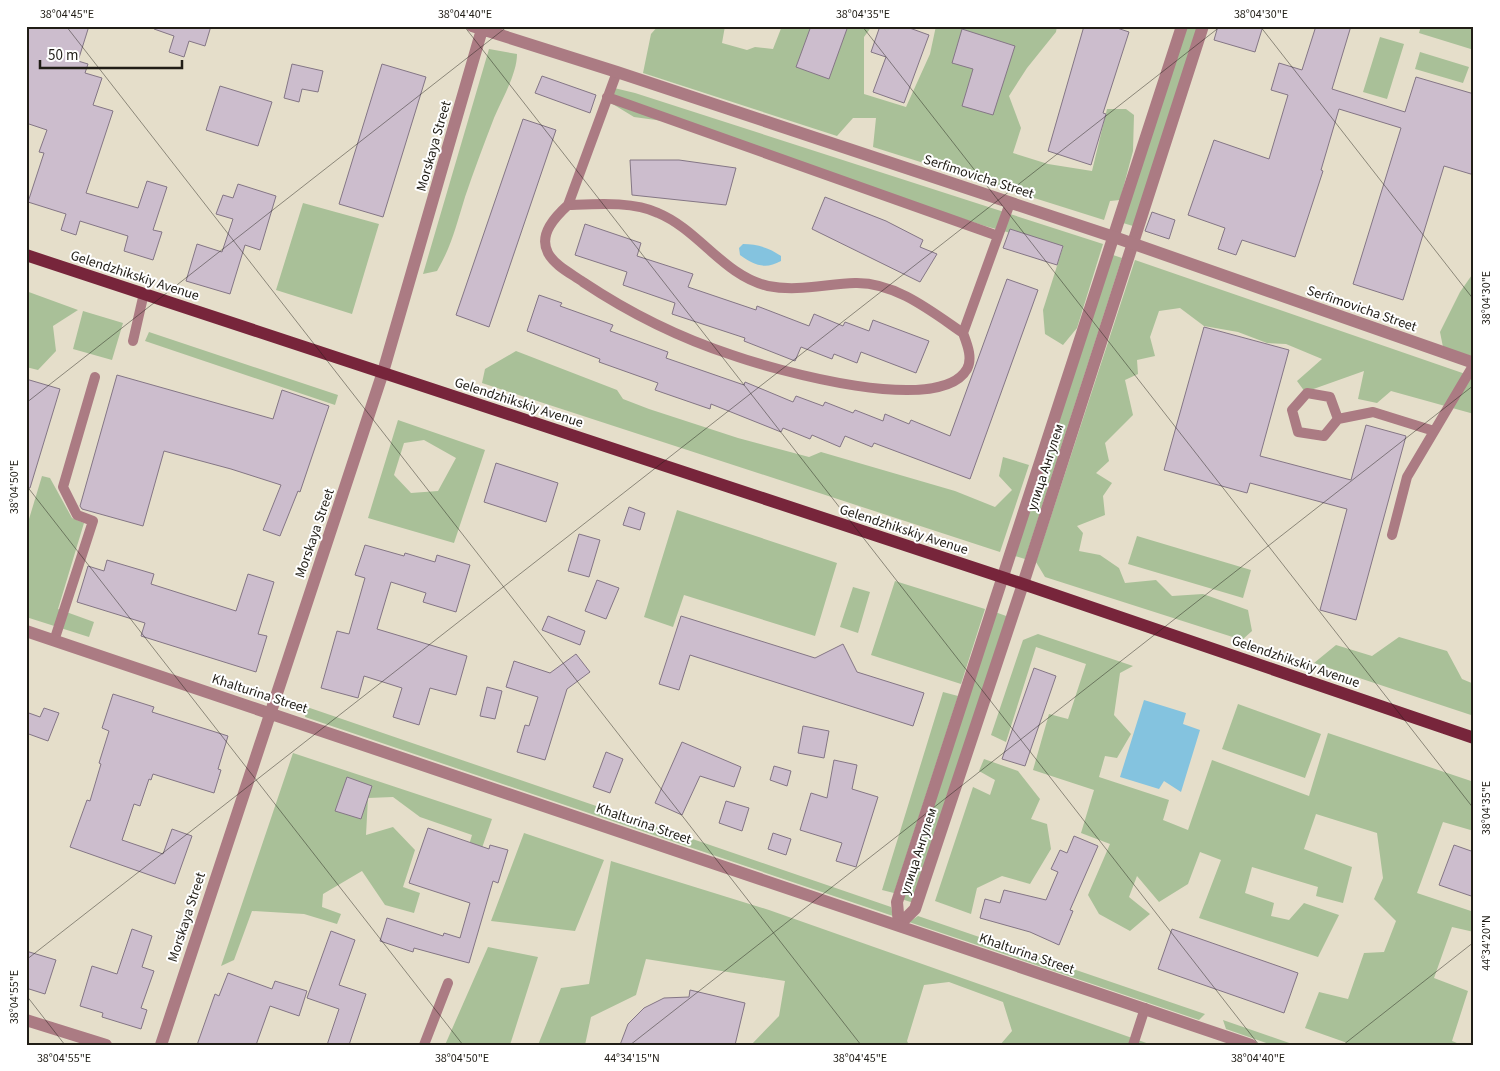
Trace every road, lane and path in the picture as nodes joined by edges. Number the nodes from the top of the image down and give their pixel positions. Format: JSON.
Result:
{"nodes":[{"id":1,"x":1182,"y":26,"type":"edge"},
{"id":2,"x":1203,"y":26,"type":"edge"},
{"id":3,"x":479,"y":27,"type":"edge"},
{"id":4,"x":616,"y":72,"type":"junction"},
{"id":5,"x":608,"y":97,"type":"junction"},
{"id":6,"x":1010,"y":203,"type":"junction"},
{"id":7,"x":568,"y":205,"type":"junction"},
{"id":8,"x":998,"y":236,"type":"junction"},
{"id":9,"x":1114,"y":237,"type":"junction"},
{"id":10,"x":1132,"y":244,"type":"junction"},
{"id":11,"x":26,"y":255,"type":"edge"},
{"id":12,"x":144,"y":294,"type":"junction"},
{"id":13,"x":963,"y":333,"type":"junction"},
{"id":14,"x":133,"y":341,"type":"dead end"},
{"id":15,"x":1474,"y":363,"type":"edge"},
{"id":16,"x":383,"y":372,"type":"junction"},
{"id":17,"x":95,"y":377,"type":"dead end"},
{"id":18,"x":1338,"y":419,"type":"junction"},
{"id":19,"x":1434,"y":431,"type":"junction"},
{"id":20,"x":1392,"y":535,"type":"dead end"},
{"id":21,"x":1003,"y":578,"type":"junction"},
{"id":22,"x":1023,"y":584,"type":"junction"},
{"id":23,"x":26,"y":631,"type":"edge"},
{"id":24,"x":54,"y":640,"type":"junction"},
{"id":25,"x":269,"y":712,"type":"junction"},
{"id":26,"x":1474,"y":738,"type":"edge"},
{"id":27,"x":899,"y":925,"type":"junction"},
{"id":28,"x":448,"y":983,"type":"dead end"},
{"id":29,"x":1145,"y":1008,"type":"junction"},
{"id":30,"x":26,"y":1020,"type":"edge"},
{"id":31,"x":106,"y":1045,"type":"edge"},
{"id":32,"x":161,"y":1045,"type":"edge"},
{"id":33,"x":424,"y":1045,"type":"edge"},
{"id":34,"x":1133,"y":1045,"type":"edge"},
{"id":35,"x":1251,"y":1045,"type":"edge"}],
"edges":[{"from":1,"to":9,"type":"street","name":"улица Ангулем"},
{"from":2,"to":10,"type":"street","name":"улица Ангулем"},
{"from":3,"to":4,"type":"street","name":"Serfimovicha Street"},
{"from":3,"to":16,"type":"street","name":"Morskaya Street"},
{"from":4,"to":5,"type":"lane"},
{"from":4,"to":6,"type":"street","name":"Serfimovicha Street"},
{"from":5,"to":7,"type":"lane"},
{"from":5,"to":8,"type":"lane"},
{"from":6,"to":8,"type":"lane"},
{"from":6,"to":9,"type":"street","name":"Serfimovicha Street"},
{"from":7,"to":13,"type":"lane"},
{"from":7,"to":13,"type":"lane"},
{"from":8,"to":13,"type":"lane"},
{"from":9,"to":10,"type":"street","name":"Serfimovicha Street"},
{"from":9,"to":21,"type":"street","name":"улица Ангулем"},
{"from":10,"to":15,"type":"street","name":"Serfimovicha Street"},
{"from":10,"to":22,"type":"street","name":"улица Ангулем"},
{"from":11,"to":12,"type":"main road","name":"Gelendzhikskiy Avenue"},
{"from":12,"to":14,"type":"lane"},
{"from":12,"to":16,"type":"main road","name":"Gelendzhikskiy Avenue"},
{"from":15,"to":19,"type":"lane"},
{"from":16,"to":21,"type":"main road","name":"Gelendzhikskiy Avenue"},
{"from":16,"to":25,"type":"street","name":"Morskaya Street"},
{"from":17,"to":24,"type":"lane"},
{"from":18,"to":18,"type":"lane"},
{"from":18,"to":19,"type":"lane"},
{"from":19,"to":20,"type":"lane"},
{"from":21,"to":22,"type":"main road","name":"Gelendzhikskiy Avenue"},
{"from":21,"to":27,"type":"street","name":"улица Ангулем"},
{"from":22,"to":26,"type":"main road","name":"Gelendzhikskiy Avenue"},
{"from":22,"to":27,"type":"street","name":"улица Ангулем"},
{"from":23,"to":24,"type":"street","name":"Khalturina Street"},
{"from":24,"to":25,"type":"street","name":"Khalturina Street"},
{"from":25,"to":27,"type":"street","name":"Khalturina Street"},
{"from":25,"to":32,"type":"street","name":"Morskaya Street"},
{"from":27,"to":29,"type":"street","name":"Khalturina Street"},
{"from":28,"to":33,"type":"lane"},
{"from":29,"to":34,"type":"lane"},
{"from":29,"to":35,"type":"street","name":"Khalturina Street"},
{"from":30,"to":31,"type":"street"}]}
